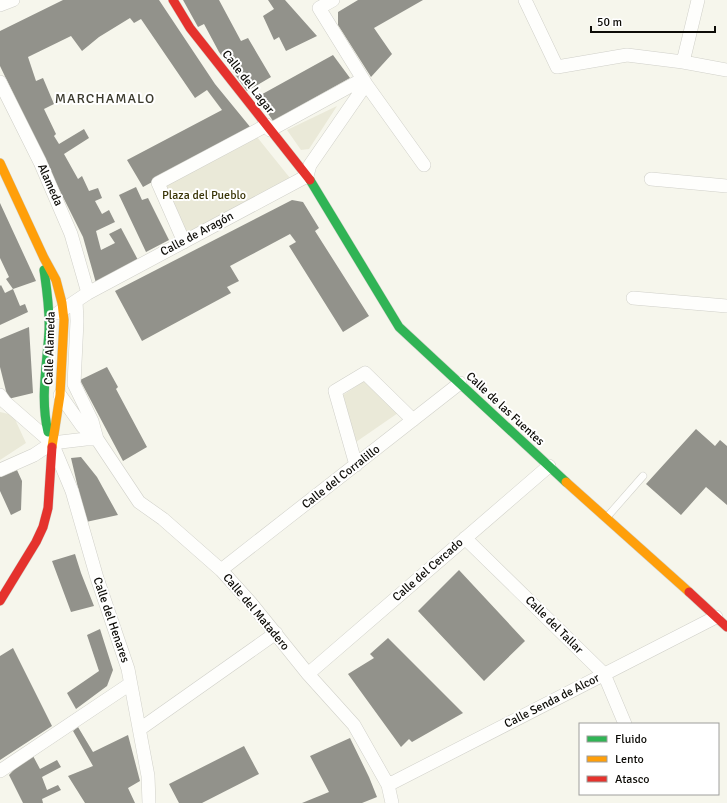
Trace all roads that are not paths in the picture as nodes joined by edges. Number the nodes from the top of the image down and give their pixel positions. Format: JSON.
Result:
{"nodes":[{"id":1,"x":13,"y":0,"type":"edge"},
{"id":2,"x":173,"y":0,"type":"edge"},
{"id":3,"x":333,"y":0,"type":"edge"},
{"id":4,"x":525,"y":0,"type":"edge"},
{"id":5,"x":698,"y":0,"type":"edge"},
{"id":6,"x":0,"y":5,"type":"edge"},
{"id":7,"x":682,"y":62,"type":"junction"},
{"id":8,"x":727,"y":70,"type":"edge"},
{"id":9,"x":364,"y":81,"type":"junction"},
{"id":10,"x":0,"y":82,"type":"edge"},
{"id":11,"x":268,"y":127,"type":"junction"},
{"id":12,"x":0,"y":163,"type":"edge"},
{"id":13,"x":424,"y":166,"type":"dead end"},
{"id":14,"x":307,"y":176,"type":"junction"},
{"id":15,"x":651,"y":179,"type":"dead end"},
{"id":16,"x":727,"y":186,"type":"edge"},
{"id":17,"x":184,"y":242,"type":"junction"},
{"id":18,"x":44,"y":258,"type":"junction"},
{"id":19,"x":88,"y":293,"type":"junction"},
{"id":20,"x":633,"y":298,"type":"dead end"},
{"id":21,"x":76,"y":300,"type":"junction"},
{"id":22,"x":727,"y":306,"type":"edge"},
{"id":23,"x":54,"y":312,"type":"junction"},
{"id":24,"x":460,"y":383,"type":"junction"},
{"id":25,"x":0,"y":395,"type":"edge"},
{"id":26,"x":60,"y":395,"type":"junction"},
{"id":27,"x":413,"y":420,"type":"junction"},
{"id":28,"x":97,"y":439,"type":"junction"},
{"id":29,"x":52,"y":448,"type":"junction"},
{"id":30,"x":356,"y":465,"type":"junction"},
{"id":31,"x":548,"y":466,"type":"junction"},
{"id":32,"x":0,"y":470,"type":"edge"},
{"id":33,"x":643,"y":476,"type":"dead end"},
{"id":34,"x":606,"y":518,"type":"junction"},
{"id":35,"x":465,"y":538,"type":"junction"},
{"id":36,"x":221,"y":570,"type":"junction"},
{"id":37,"x":0,"y":601,"type":"edge"},
{"id":38,"x":716,"y":617,"type":"junction"},
{"id":39,"x":727,"y":627,"type":"edge"},
{"id":40,"x":276,"y":633,"type":"junction"},
{"id":41,"x":308,"y":674,"type":"junction"},
{"id":42,"x":604,"y":674,"type":"junction"},
{"id":43,"x":130,"y":684,"type":"junction"},
{"id":44,"x":625,"y":723,"type":"edge"},
{"id":45,"x":140,"y":728,"type":"junction"},
{"id":46,"x":0,"y":770,"type":"edge"},
{"id":47,"x":388,"y":785,"type":"junction"},
{"id":48,"x":149,"y":803,"type":"edge"},
{"id":49,"x":392,"y":803,"type":"edge"}],
"edges":[{"from":1,"to":6,"type":"street"},
{"from":2,"to":11,"type":"street","name":"Calle del Lagar"},
{"from":3,"to":9,"type":"street"},
{"from":4,"to":7,"type":"street"},
{"from":5,"to":7,"type":"street"},
{"from":7,"to":8,"type":"street"},
{"from":9,"to":11,"type":"street"},
{"from":9,"to":13,"type":"street"},
{"from":9,"to":14,"type":"street"},
{"from":10,"to":19,"type":"street","name":"Alameda"},
{"from":11,"to":14,"type":"street","name":"Calle del Lagar"},
{"from":11,"to":17,"type":"street"},
{"from":12,"to":18,"type":"street","name":"Calle Alameda"},
{"from":14,"to":17,"type":"street","name":"Calle de Aragón"},
{"from":14,"to":24,"type":"street","name":"Calle de las Fuentes"},
{"from":15,"to":16,"type":"street"},
{"from":17,"to":19,"type":"street","name":"Calle de Aragón"},
{"from":18,"to":23,"type":"street","name":"Calle Alameda"},
{"from":18,"to":23,"type":"street","name":"Calle Alameda"},
{"from":19,"to":21,"type":"street","name":"Calle de Aragón"},
{"from":20,"to":22,"type":"street"},
{"from":21,"to":23,"type":"street","name":"Calle de Aragón"},
{"from":21,"to":28,"type":"street","name":"Calle del Matadero"},
{"from":23,"to":26,"type":"street","name":"Calle Alameda"},
{"from":23,"to":29,"type":"street","name":"Calle Alameda"},
{"from":24,"to":27,"type":"street","name":"Calle del Corralillo"},
{"from":24,"to":31,"type":"street","name":"Calle de las Fuentes"},
{"from":25,"to":29,"type":"street"},
{"from":26,"to":28,"type":"street","name":"Calle del Matadero"},
{"from":26,"to":29,"type":"street","name":"Calle Alameda"},
{"from":27,"to":30,"type":"street","name":"Calle del Corralillo"},
{"from":27,"to":30,"type":"street"},
{"from":28,"to":29,"type":"street"},
{"from":28,"to":36,"type":"street","name":"Calle del Matadero"},
{"from":29,"to":32,"type":"street"},
{"from":29,"to":37,"type":"street"},
{"from":29,"to":43,"type":"street","name":"Calle del Henares"},
{"from":30,"to":36,"type":"street","name":"Calle del Corralillo"},
{"from":31,"to":34,"type":"street","name":"Calle de las Fuentes"},
{"from":31,"to":35,"type":"street","name":"Calle del Cercado"},
{"from":33,"to":34,"type":"lane"},
{"from":34,"to":38,"type":"street","name":"Calle de las Fuentes"},
{"from":35,"to":41,"type":"street","name":"Calle del Cercado"},
{"from":35,"to":42,"type":"street","name":"Calle del Tallar"},
{"from":36,"to":40,"type":"street","name":"Calle del Matadero"},
{"from":38,"to":39,"type":"street","name":"Calle de las Fuentes"},
{"from":38,"to":42,"type":"street","name":"Calle Senda de Alcor"},
{"from":40,"to":41,"type":"street","name":"Calle del Matadero"},
{"from":40,"to":45,"type":"street"},
{"from":41,"to":47,"type":"street","name":"Calle del Matadero"},
{"from":42,"to":44,"type":"street","name":"Calle del Tallar"},
{"from":42,"to":47,"type":"street","name":"Calle Senda de Alcor"},
{"from":43,"to":45,"type":"street","name":"Calle del Henares"},
{"from":43,"to":46,"type":"street"},
{"from":45,"to":48,"type":"street","name":"Calle del Henares"},
{"from":47,"to":49,"type":"street","name":"Calle del Matadero"}]}
